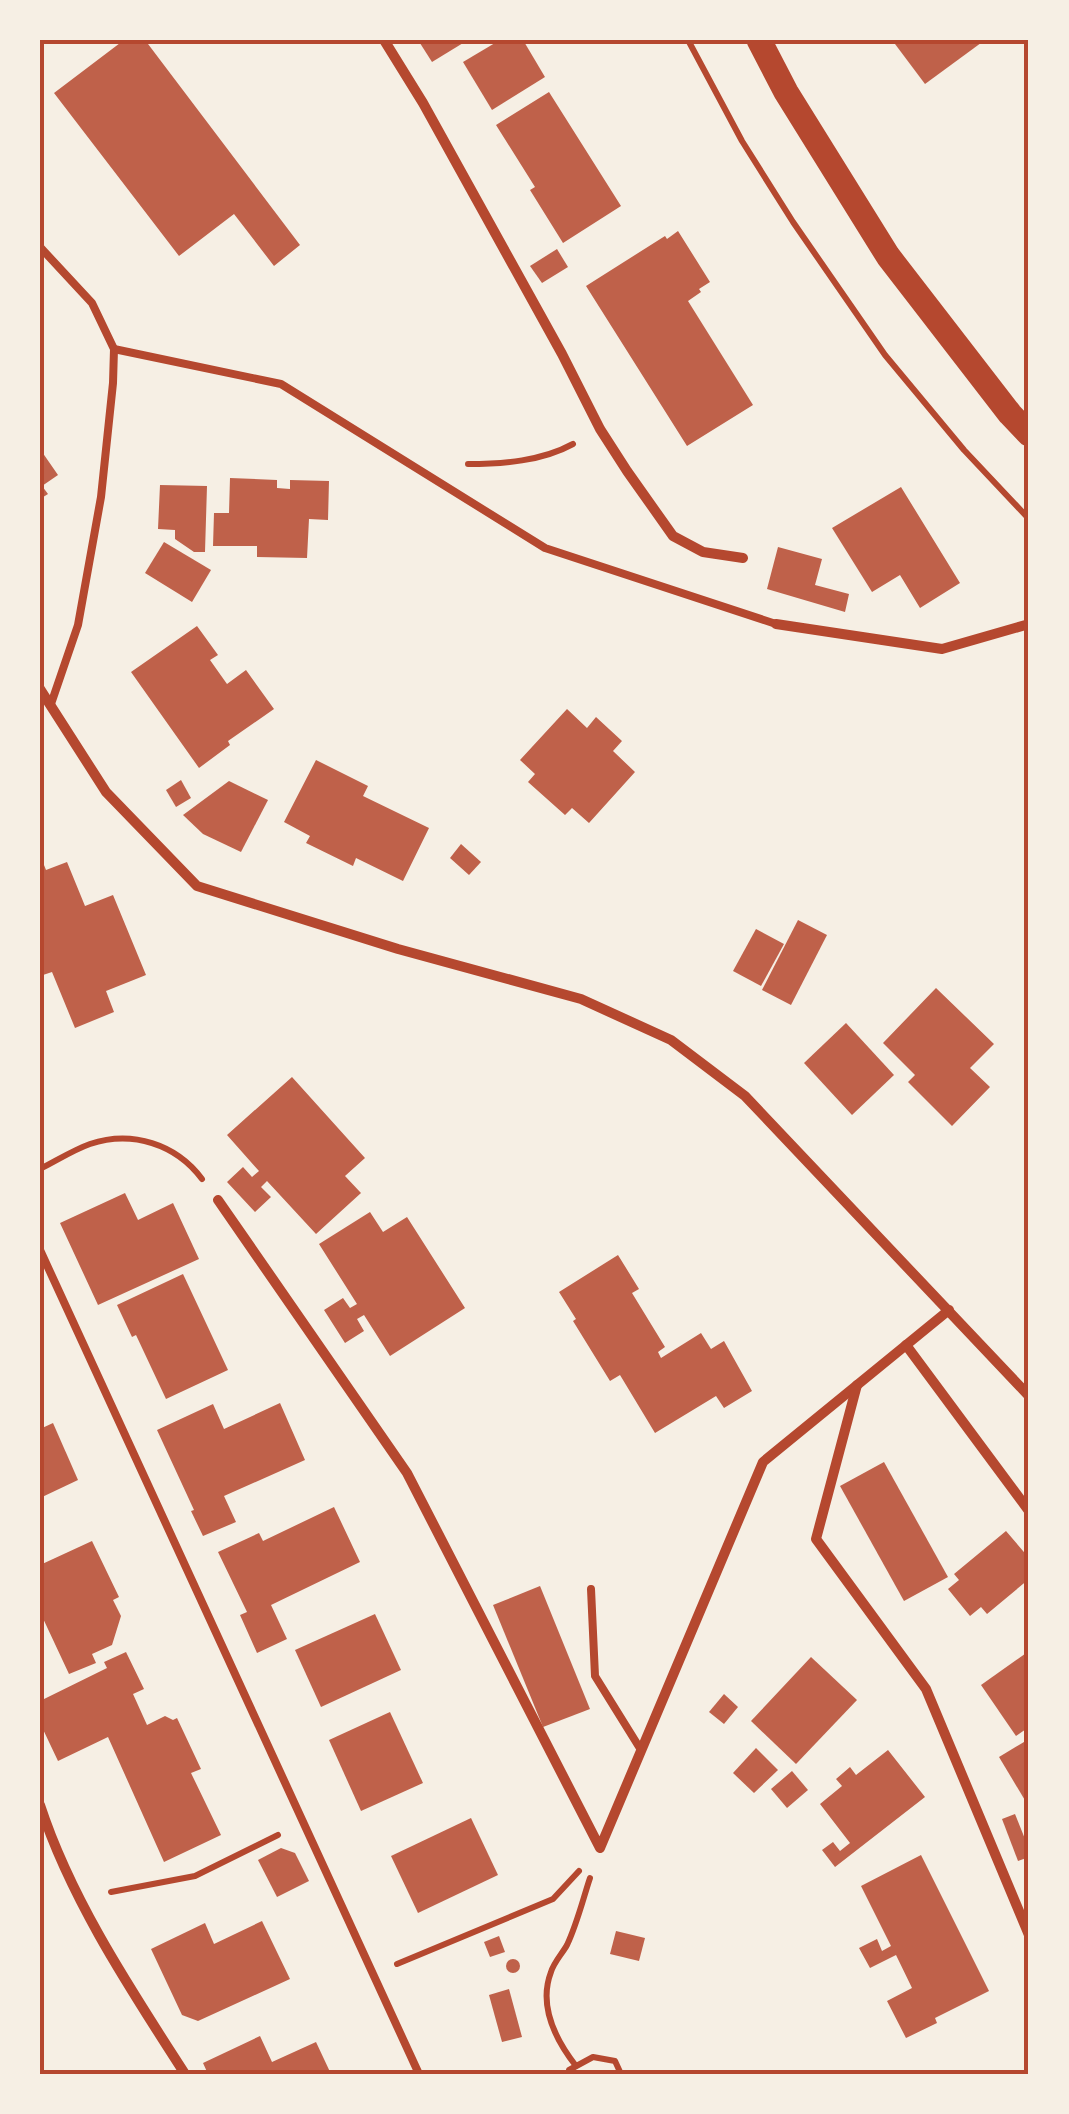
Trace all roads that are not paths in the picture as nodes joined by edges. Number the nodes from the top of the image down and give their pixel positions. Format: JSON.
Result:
{"nodes":[{"id":1,"x":384,"y":40,"type":"edge"},
{"id":2,"x":759,"y":40,"type":"edge"},
{"id":3,"x":40,"y":247,"type":"edge"},
{"id":4,"x":114,"y":349,"type":"junction"},
{"id":5,"x":1029,"y":434,"type":"edge"},
{"id":6,"x":743,"y":558,"type":"dead end"},
{"id":7,"x":776,"y":624,"type":"joint"},
{"id":8,"x":1029,"y":624,"type":"edge"},
{"id":9,"x":40,"y":690,"type":"edge"},
{"id":10,"x":51,"y":704,"type":"junction"},
{"id":11,"x":218,"y":1200,"type":"dead end"},
{"id":12,"x":40,"y":1250,"type":"edge"},
{"id":13,"x":949,"y":1310,"type":"junction"},
{"id":14,"x":906,"y":1345,"type":"junction"},
{"id":15,"x":857,"y":1384,"type":"junction"},
{"id":16,"x":1029,"y":1396,"type":"edge"},
{"id":17,"x":1029,"y":1510,"type":"edge"},
{"id":18,"x":592,"y":1590,"type":"dead end"},
{"id":19,"x":641,"y":1750,"type":"junction"},
{"id":20,"x":40,"y":1805,"type":"edge"},
{"id":21,"x":1029,"y":1935,"type":"edge"},
{"id":22,"x":185,"y":2074,"type":"edge"},
{"id":23,"x":419,"y":2074,"type":"edge"}],
"edges":[{"from":1,"to":6,"type":"street"},
{"from":2,"to":5,"type":"main road"},
{"from":3,"to":4,"type":"lane"},
{"from":4,"to":7,"type":"lane"},
{"from":4,"to":10,"type":"lane"},
{"from":7,"to":8,"type":"street"},
{"from":9,"to":10,"type":"street"},
{"from":10,"to":13,"type":"street"},
{"from":11,"to":19,"type":"street"},
{"from":12,"to":23,"type":"lane"},
{"from":13,"to":14,"type":"street"},
{"from":13,"to":16,"type":"street"},
{"from":14,"to":15,"type":"street"},
{"from":14,"to":17,"type":"street"},
{"from":15,"to":19,"type":"street"},
{"from":15,"to":21,"type":"street"},
{"from":18,"to":19,"type":"lane"},
{"from":20,"to":22,"type":"street"}]}
